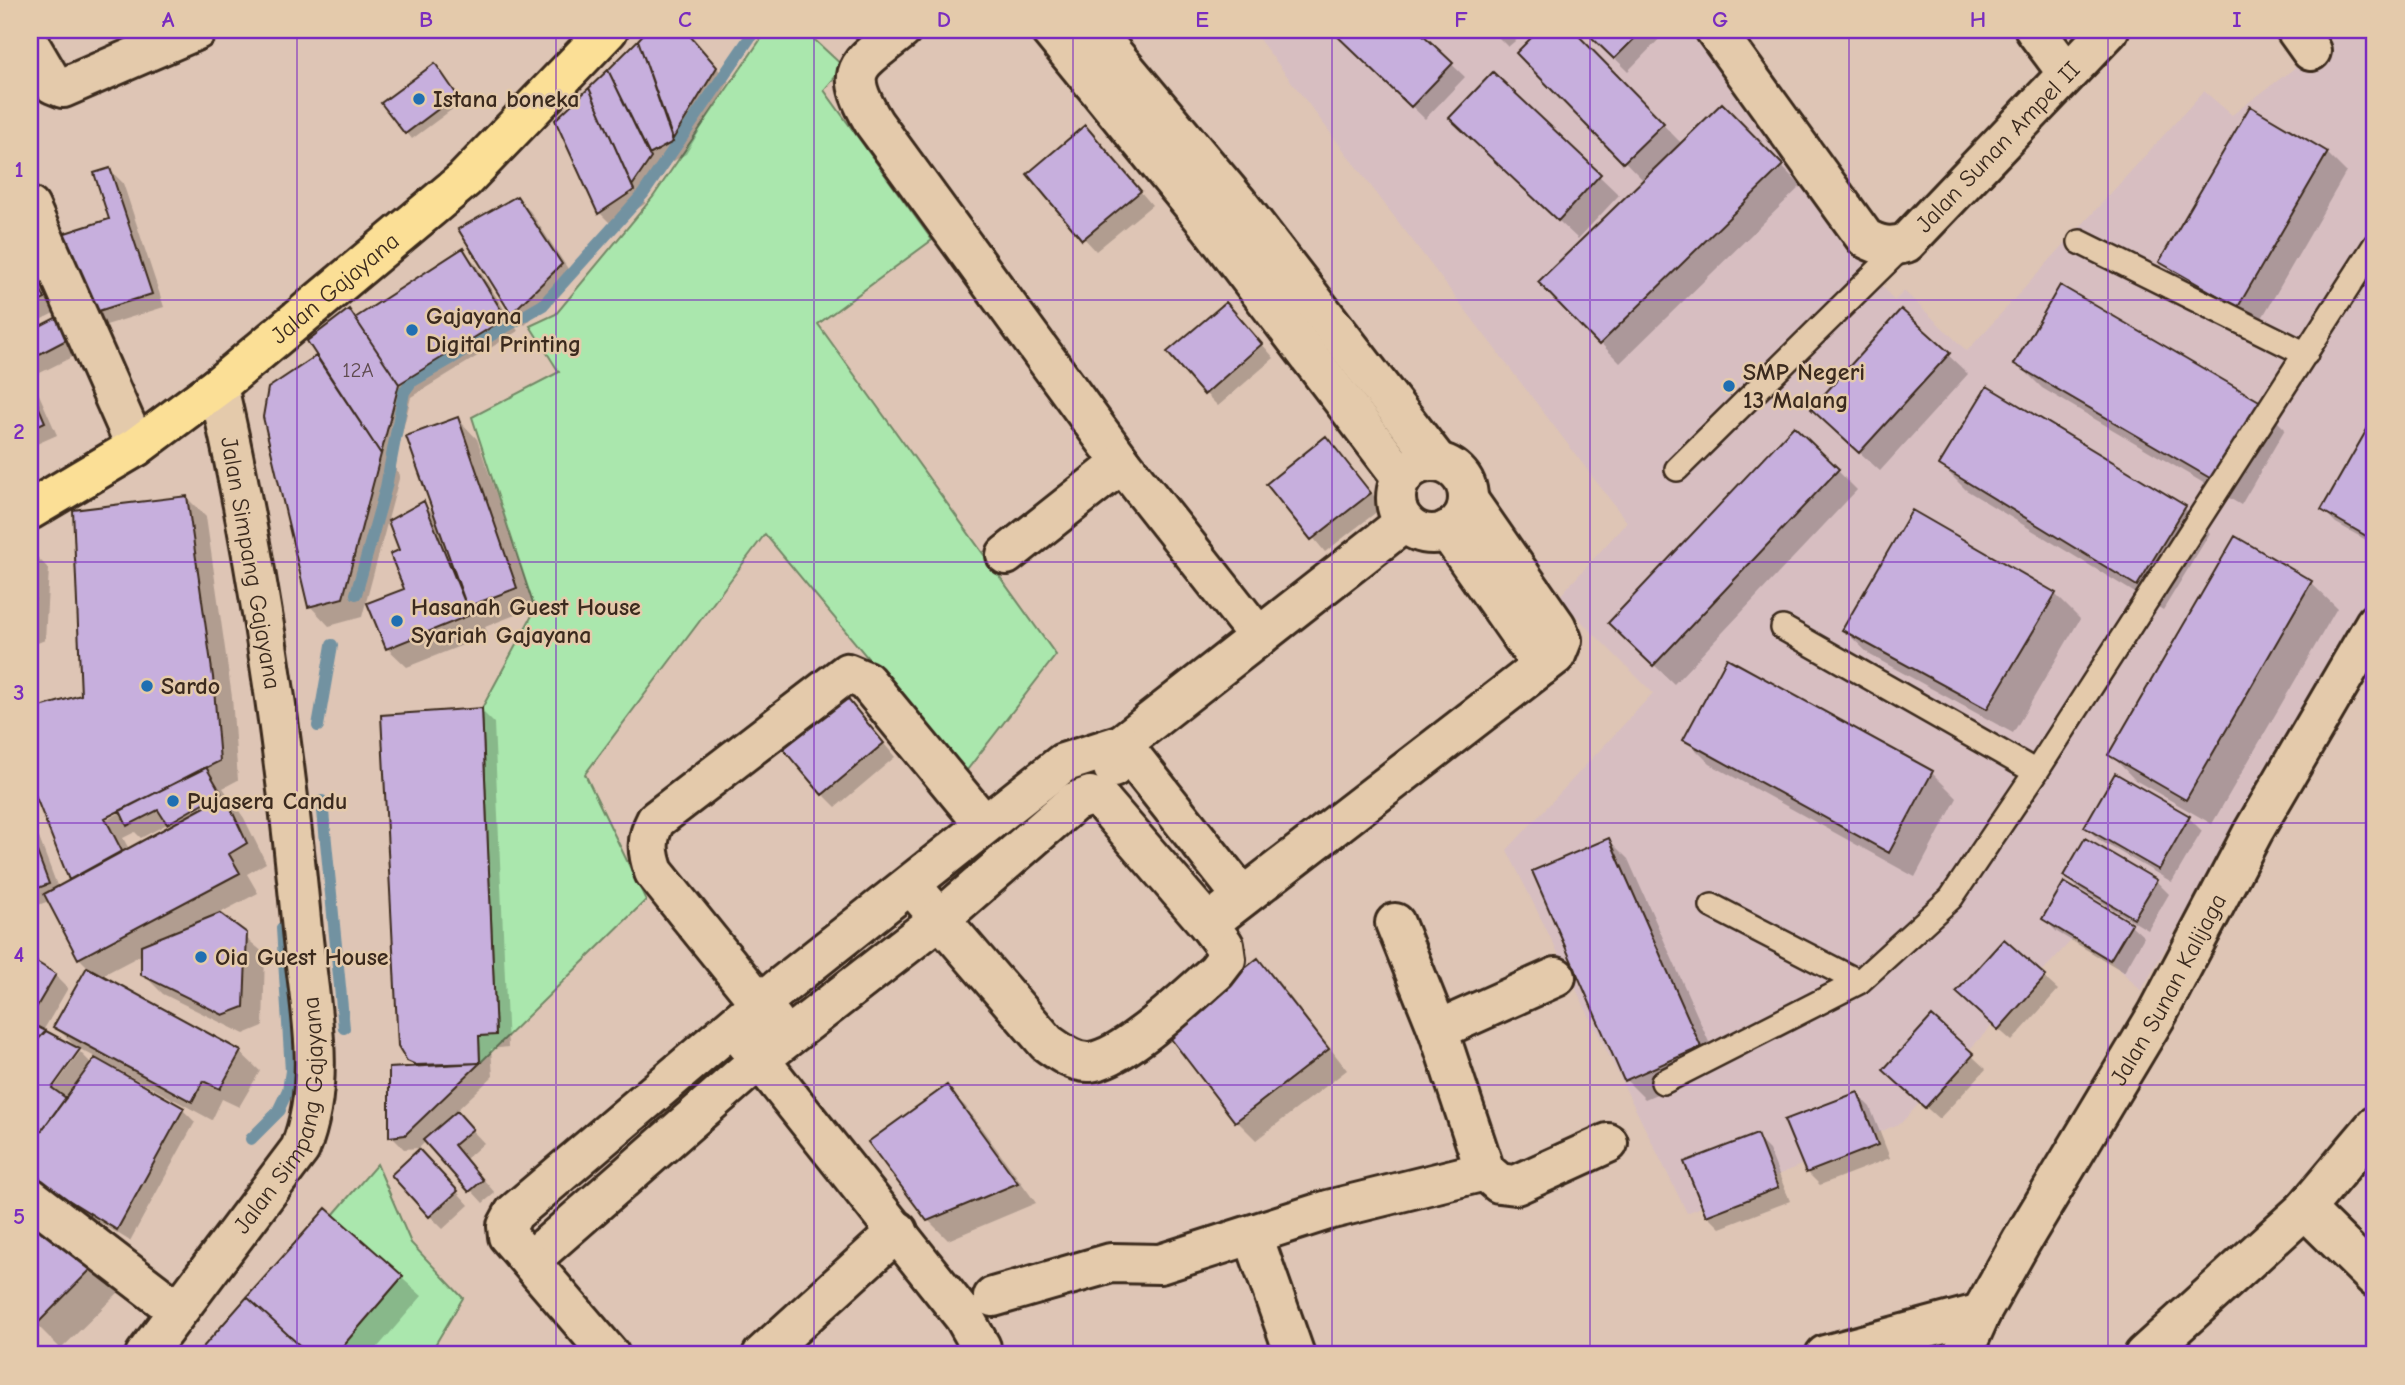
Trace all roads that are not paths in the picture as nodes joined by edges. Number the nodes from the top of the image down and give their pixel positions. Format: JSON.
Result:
{"nodes":[{"id":1,"x":197,"y":30,"type":"edge"},
{"id":2,"x":608,"y":30,"type":"edge"},
{"id":3,"x":902,"y":30,"type":"edge"},
{"id":4,"x":1050,"y":30,"type":"edge"},
{"id":5,"x":1094,"y":30,"type":"edge"},
{"id":6,"x":1715,"y":30,"type":"edge"},
{"id":7,"x":2035,"y":30,"type":"edge"},
{"id":8,"x":2109,"y":30,"type":"edge"},
{"id":9,"x":30,"y":45,"type":"edge"},
{"id":10,"x":2067,"y":73,"type":"junction"},
{"id":11,"x":30,"y":206,"type":"edge"},
{"id":12,"x":1224,"y":214,"type":"junction"},
{"id":13,"x":2080,"y":242,"type":"dead end"},
{"id":14,"x":1892,"y":244,"type":"junction"},
{"id":15,"x":2375,"y":244,"type":"edge"},
{"id":16,"x":2306,"y":354,"type":"junction"},
{"id":17,"x":218,"y":386,"type":"junction"},
{"id":18,"x":136,"y":447,"type":"junction"},
{"id":19,"x":1437,"y":461,"type":"junction"},
{"id":20,"x":1122,"y":463,"type":"junction"},
{"id":21,"x":1676,"y":469,"type":"dead end"},
{"id":22,"x":1402,"y":478,"type":"junction"},
{"id":23,"x":30,"y":510,"type":"edge"},
{"id":24,"x":1458,"y":516,"type":"junction"},
{"id":25,"x":1405,"y":522,"type":"junction"},
{"id":26,"x":1006,"y":555,"type":"dead end"},
{"id":27,"x":2375,"y":622,"type":"edge"},
{"id":28,"x":1783,"y":628,"type":"dead end"},
{"id":29,"x":1259,"y":637,"type":"junction"},
{"id":30,"x":1122,"y":744,"type":"junction"},
{"id":31,"x":2036,"y":772,"type":"junction"},
{"id":32,"x":1101,"y":800,"type":"junction"},
{"id":33,"x":984,"y":824,"type":"junction"},
{"id":34,"x":946,"y":855,"type":"junction"},
{"id":35,"x":911,"y":885,"type":"junction"},
{"id":36,"x":975,"y":888,"type":"junction"},
{"id":37,"x":1242,"y":895,"type":"junction"},
{"id":38,"x":1712,"y":906,"type":"dead end"},
{"id":39,"x":941,"y":918,"type":"junction"},
{"id":40,"x":1395,"y":923,"type":"dead end"},
{"id":41,"x":1208,"y":924,"type":"junction"},
{"id":42,"x":1556,"y":977,"type":"dead end"},
{"id":43,"x":1859,"y":982,"type":"junction"},
{"id":44,"x":746,"y":1015,"type":"junction"},
{"id":45,"x":1438,"y":1030,"type":"junction"},
{"id":46,"x":774,"y":1048,"type":"junction"},
{"id":47,"x":1663,"y":1083,"type":"dead end"},
{"id":48,"x":2375,"y":1126,"type":"edge"},
{"id":49,"x":1608,"y":1143,"type":"dead end"},
{"id":50,"x":1485,"y":1171,"type":"junction"},
{"id":51,"x":30,"y":1197,"type":"edge"},
{"id":52,"x":2305,"y":1209,"type":"junction"},
{"id":53,"x":898,"y":1231,"type":"junction"},
{"id":54,"x":1252,"y":1236,"type":"junction"},
{"id":55,"x":531,"y":1260,"type":"junction"},
{"id":56,"x":2375,"y":1278,"type":"edge"},
{"id":57,"x":993,"y":1297,"type":"dead end"},
{"id":58,"x":177,"y":1310,"type":"junction"},
{"id":59,"x":1981,"y":1313,"type":"junction"},
{"id":60,"x":145,"y":1355,"type":"edge"},
{"id":61,"x":610,"y":1355,"type":"edge"},
{"id":62,"x":762,"y":1355,"type":"edge"},
{"id":63,"x":981,"y":1355,"type":"edge"},
{"id":64,"x":1295,"y":1355,"type":"edge"},
{"id":65,"x":1825,"y":1355,"type":"edge"},
{"id":66,"x":1962,"y":1355,"type":"edge"},
{"id":67,"x":2144,"y":1355,"type":"edge"}],
"edges":[{"from":1,"to":9,"type":"street"},
{"from":2,"to":17,"type":"main road","name":"Jalan Gajayana"},
{"from":3,"to":20,"type":"street"},
{"from":4,"to":12,"type":"street"},
{"from":5,"to":12,"type":"street"},
{"from":6,"to":14,"type":"street"},
{"from":7,"to":10,"type":"street"},
{"from":8,"to":10,"type":"street","name":"Jalan Sunan Ampel II"},
{"from":10,"to":14,"type":"street","name":"Jalan Sunan Ampel II"},
{"from":11,"to":18,"type":"street"},
{"from":12,"to":19,"type":"street"},
{"from":12,"to":22,"type":"street"},
{"from":13,"to":16,"type":"lane"},
{"from":14,"to":21,"type":"lane"},
{"from":15,"to":16,"type":"lane"},
{"from":16,"to":31,"type":"lane"},
{"from":17,"to":18,"type":"main road","name":"Jalan Gajayana"},
{"from":17,"to":58,"type":"street","name":"Jalan Simpang Gajayana"},
{"from":18,"to":23,"type":"main road","name":"Jalan Gajayana"},
{"from":19,"to":22,"type":"street"},
{"from":19,"to":24,"type":"street"},
{"from":20,"to":26,"type":"street"},
{"from":20,"to":29,"type":"street"},
{"from":22,"to":25,"type":"street"},
{"from":24,"to":25,"type":"street"},
{"from":24,"to":37,"type":"street"},
{"from":25,"to":29,"type":"street"},
{"from":27,"to":59,"type":"street","name":"Jalan Sunan Kalijaga"},
{"from":28,"to":31,"type":"lane"},
{"from":29,"to":30,"type":"street"},
{"from":30,"to":32,"type":"street"},
{"from":30,"to":33,"type":"street"},
{"from":30,"to":37,"type":"street"},
{"from":31,"to":43,"type":"lane"},
{"from":32,"to":36,"type":"street"},
{"from":32,"to":41,"type":"street"},
{"from":33,"to":34,"type":"street"},
{"from":33,"to":44,"type":"street"},
{"from":34,"to":35,"type":"street"},
{"from":34,"to":36,"type":"street"},
{"from":35,"to":39,"type":"street"},
{"from":35,"to":44,"type":"street"},
{"from":36,"to":39,"type":"street"},
{"from":37,"to":41,"type":"street"},
{"from":38,"to":43,"type":"lane"},
{"from":39,"to":41,"type":"street"},
{"from":39,"to":46,"type":"street"},
{"from":40,"to":45,"type":"street"},
{"from":42,"to":45,"type":"street"},
{"from":43,"to":47,"type":"lane"},
{"from":44,"to":46,"type":"street"},
{"from":44,"to":55,"type":"street"},
{"from":45,"to":50,"type":"street"},
{"from":46,"to":53,"type":"street"},
{"from":46,"to":55,"type":"street"},
{"from":48,"to":52,"type":"street"},
{"from":49,"to":50,"type":"street"},
{"from":50,"to":54,"type":"street"},
{"from":51,"to":58,"type":"street"},
{"from":52,"to":56,"type":"street"},
{"from":52,"to":67,"type":"street"},
{"from":53,"to":62,"type":"street"},
{"from":53,"to":63,"type":"street"},
{"from":54,"to":57,"type":"street"},
{"from":54,"to":64,"type":"street"},
{"from":55,"to":61,"type":"street"},
{"from":58,"to":60,"type":"street","name":"Jalan Simpang Gajayana"},
{"from":59,"to":65,"type":"street"},
{"from":59,"to":66,"type":"street","name":"Jalan Sunan Kalijaga"}]}
